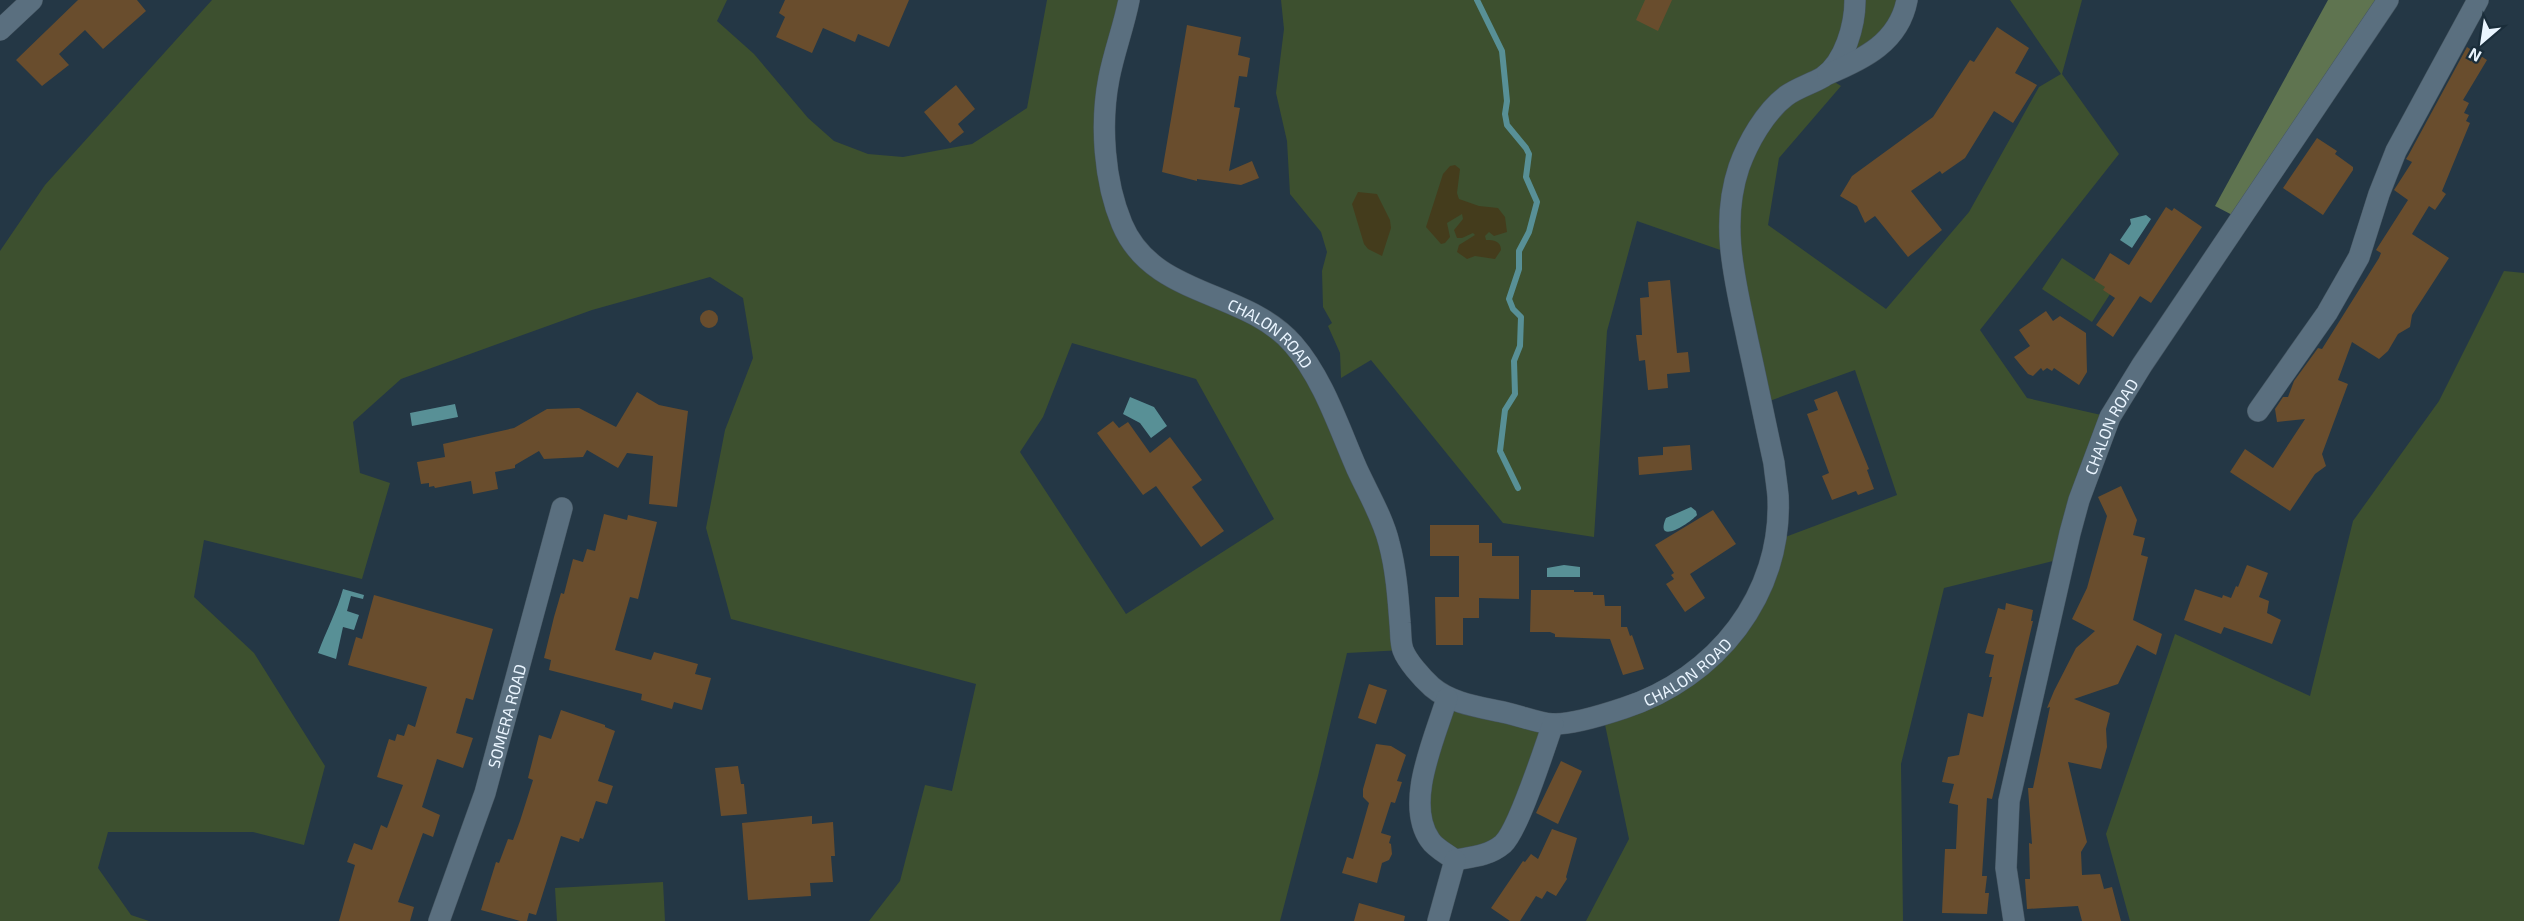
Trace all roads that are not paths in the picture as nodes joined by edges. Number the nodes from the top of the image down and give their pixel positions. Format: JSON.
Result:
{"nodes":[{"id":1,"x":32,"y":0,"type":"edge"},
{"id":2,"x":1129,"y":0,"type":"edge"},
{"id":3,"x":1855,"y":0,"type":"edge"},
{"id":4,"x":1907,"y":0,"type":"edge"},
{"id":5,"x":2388,"y":0,"type":"edge"},
{"id":6,"x":2478,"y":0,"type":"edge"},
{"id":7,"x":0,"y":30,"type":"edge"},
{"id":8,"x":1825,"y":76,"type":"junction"},
{"id":9,"x":2258,"y":411,"type":"dead end"},
{"id":10,"x":562,"y":508,"type":"dead end"},
{"id":11,"x":1447,"y":698,"type":"junction"},
{"id":12,"x":1553,"y":724,"type":"junction"},
{"id":13,"x":1455,"y":860,"type":"junction"},
{"id":14,"x":439,"y":921,"type":"edge"},
{"id":15,"x":1438,"y":921,"type":"edge"},
{"id":16,"x":2014,"y":921,"type":"edge"}],
"edges":[{"from":1,"to":7,"type":"street"},
{"from":2,"to":11,"type":"street","name":"CHALON ROAD"},
{"from":3,"to":8,"type":"street","name":"CHALON ROAD"},
{"from":4,"to":8,"type":"street"},
{"from":5,"to":16,"type":"street","name":"CHALON ROAD"},
{"from":6,"to":9,"type":"street"},
{"from":8,"to":12,"type":"street","name":"CHALON ROAD"},
{"from":10,"to":14,"type":"street","name":"SOMERA ROAD"},
{"from":11,"to":12,"type":"street","name":"CHALON ROAD"},
{"from":11,"to":13,"type":"street"},
{"from":12,"to":13,"type":"street"},
{"from":13,"to":15,"type":"street"}]}
